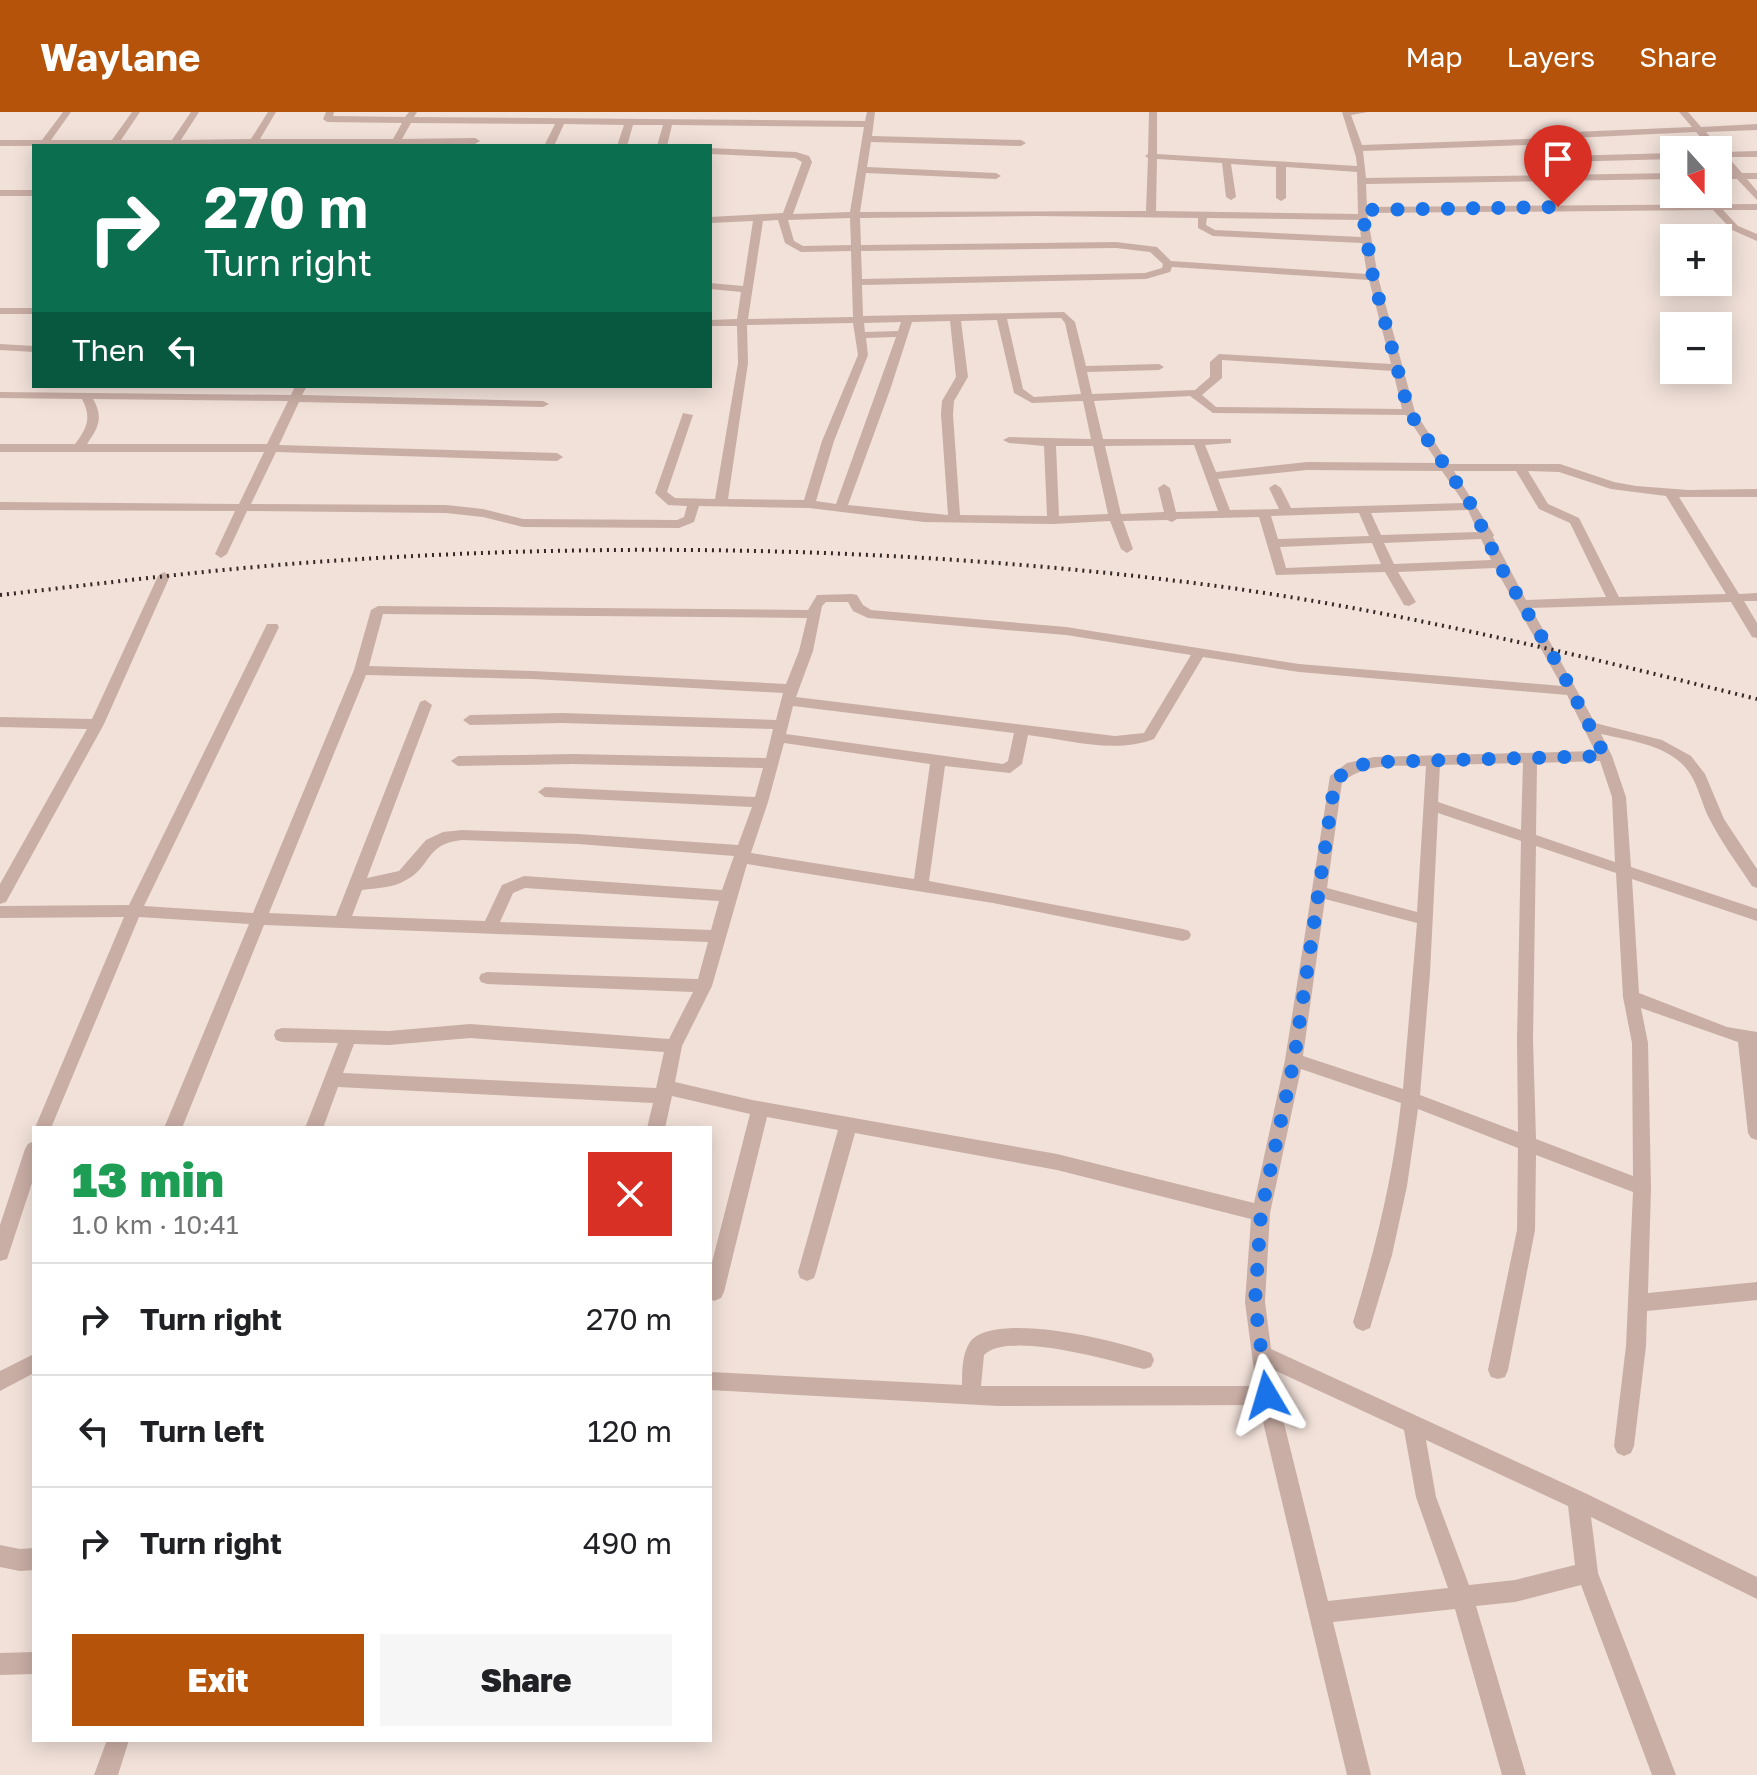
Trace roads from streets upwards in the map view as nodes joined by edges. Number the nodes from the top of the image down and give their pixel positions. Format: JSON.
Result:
{"nodes":[{"id":1,"x":67,"y":112,"type":"edge"},
{"id":2,"x":136,"y":112,"type":"edge"},
{"id":3,"x":195,"y":112,"type":"edge"},
{"id":4,"x":272,"y":112,"type":"edge"},
{"id":5,"x":330,"y":112,"type":"edge"},
{"id":6,"x":871,"y":112,"type":"edge"},
{"id":7,"x":1153,"y":112,"type":"edge"},
{"id":8,"x":1346,"y":112,"type":"edge"},
{"id":9,"x":1364,"y":112,"type":"edge"},
{"id":10,"x":1683,"y":112,"type":"edge"},
{"id":11,"x":411,"y":116,"type":"edge"},
{"id":12,"x":497,"y":116,"type":"edge"},
{"id":13,"x":560,"y":123,"type":"junction"},
{"id":14,"x":629,"y":124,"type":"junction"},
{"id":15,"x":668,"y":124,"type":"junction"},
{"id":16,"x":869,"y":124,"type":"junction"},
{"id":17,"x":1757,"y":127,"type":"edge"},
{"id":18,"x":1695,"y":129,"type":"junction"},
{"id":19,"x":1702,"y":136,"type":"edge"},
{"id":20,"x":868,"y":139,"type":"junction"},
{"id":21,"x":46,"y":141,"type":"junction"},
{"id":22,"x":176,"y":141,"type":"junction"},
{"id":23,"x":254,"y":141,"type":"junction"},
{"id":24,"x":115,"y":142,"type":"junction"},
{"id":25,"x":0,"y":143,"type":"edge"},
{"id":26,"x":1021,"y":143,"type":"dead end"},
{"id":27,"x":395,"y":144,"type":"edge"},
{"id":28,"x":474,"y":144,"type":"edge"},
{"id":29,"x":550,"y":144,"type":"edge"},
{"id":30,"x":623,"y":144,"type":"edge"},
{"id":31,"x":663,"y":144,"type":"edge"},
{"id":32,"x":1358,"y":148,"type":"junction"},
{"id":33,"x":712,"y":151,"type":"edge"},
{"id":34,"x":1732,"y":153,"type":"edge"},
{"id":35,"x":1757,"y":154,"type":"edge"},
{"id":36,"x":1150,"y":156,"type":"junction"},
{"id":37,"x":1660,"y":156,"type":"edge"},
{"id":38,"x":1563,"y":159,"type":"dead end"},
{"id":39,"x":1226,"y":162,"type":"junction"},
{"id":40,"x":1281,"y":165,"type":"junction"},
{"id":41,"x":1732,"y":168,"type":"edge"},
{"id":42,"x":864,"y":170,"type":"junction"},
{"id":43,"x":1361,"y":175,"type":"junction"},
{"id":44,"x":996,"y":176,"type":"dead end"},
{"id":45,"x":1660,"y":176,"type":"edge"},
{"id":46,"x":1732,"y":176,"type":"edge"},
{"id":47,"x":1739,"y":176,"type":"junction"},
{"id":48,"x":1757,"y":176,"type":"edge"},
{"id":49,"x":1463,"y":178,"type":"junction"},
{"id":50,"x":0,"y":193,"type":"edge"},
{"id":51,"x":32,"y":193,"type":"edge"},
{"id":52,"x":1231,"y":197,"type":"dead end"},
{"id":53,"x":1757,"y":197,"type":"edge"},
{"id":54,"x":1281,"y":198,"type":"dead end"},
{"id":55,"x":1660,"y":207,"type":"edge"},
{"id":56,"x":1732,"y":207,"type":"edge"},
{"id":57,"x":1757,"y":207,"type":"edge"},
{"id":58,"x":1481,"y":208,"type":"junction"},
{"id":59,"x":1716,"y":208,"type":"edge"},
{"id":60,"x":1362,"y":213,"type":"junction"},
{"id":61,"x":855,"y":214,"type":"junction"},
{"id":62,"x":1151,"y":214,"type":"junction"},
{"id":63,"x":1203,"y":214,"type":"junction"},
{"id":64,"x":785,"y":216,"type":"junction"},
{"id":65,"x":759,"y":217,"type":"junction"},
{"id":66,"x":712,"y":220,"type":"edge"},
{"id":67,"x":1756,"y":237,"type":"edge"},
{"id":68,"x":1367,"y":240,"type":"junction"},
{"id":69,"x":857,"y":250,"type":"junction"},
{"id":70,"x":1168,"y":264,"type":"junction"},
{"id":71,"x":1373,"y":277,"type":"junction"},
{"id":72,"x":857,"y":282,"type":"junction"},
{"id":73,"x":712,"y":286,"type":"edge"},
{"id":74,"x":747,"y":290,"type":"junction"},
{"id":75,"x":0,"y":311,"type":"edge"},
{"id":76,"x":32,"y":311,"type":"edge"},
{"id":77,"x":1001,"y":316,"type":"junction"},
{"id":78,"x":955,"y":318,"type":"junction"},
{"id":79,"x":907,"y":319,"type":"junction"},
{"id":80,"x":742,"y":321,"type":"junction"},
{"id":81,"x":858,"y":321,"type":"junction"},
{"id":82,"x":712,"y":323,"type":"edge"},
{"id":83,"x":903,"y":334,"type":"junction"},
{"id":84,"x":860,"y":335,"type":"junction"},
{"id":85,"x":0,"y":347,"type":"edge"},
{"id":86,"x":32,"y":349,"type":"edge"},
{"id":87,"x":1159,"y":367,"type":"dead end"},
{"id":88,"x":1398,"y":368,"type":"junction"},
{"id":89,"x":1082,"y":369,"type":"junction"},
{"id":90,"x":300,"y":388,"type":"edge"},
{"id":91,"x":1197,"y":394,"type":"junction"},
{"id":92,"x":0,"y":395,"type":"edge"},
{"id":93,"x":86,"y":397,"type":"junction"},
{"id":94,"x":294,"y":398,"type":"junction"},
{"id":95,"x":1089,"y":398,"type":"junction"},
{"id":96,"x":543,"y":404,"type":"dead end"},
{"id":97,"x":1409,"y":412,"type":"junction"},
{"id":98,"x":687,"y":415,"type":"dead end"},
{"id":99,"x":1009,"y":440,"type":"dead end"},
{"id":100,"x":1198,"y":441,"type":"junction"},
{"id":101,"x":1227,"y":441,"type":"dead end"},
{"id":102,"x":1050,"y":443,"type":"junction"},
{"id":103,"x":1098,"y":443,"type":"junction"},
{"id":104,"x":0,"y":448,"type":"edge"},
{"id":105,"x":79,"y":448,"type":"junction"},
{"id":106,"x":269,"y":448,"type":"junction"},
{"id":107,"x":557,"y":457,"type":"dead end"},
{"id":108,"x":1446,"y":468,"type":"junction"},
{"id":109,"x":1520,"y":468,"type":"junction"},
{"id":110,"x":1210,"y":476,"type":"junction"},
{"id":111,"x":1164,"y":488,"type":"dead end"},
{"id":112,"x":1275,"y":488,"type":"dead end"},
{"id":113,"x":1757,"y":493,"type":"edge"},
{"id":114,"x":1671,"y":494,"type":"junction"},
{"id":115,"x":721,"y":502,"type":"junction"},
{"id":116,"x":694,"y":503,"type":"junction"},
{"id":117,"x":809,"y":504,"type":"junction"},
{"id":118,"x":0,"y":506,"type":"edge"},
{"id":119,"x":1472,"y":506,"type":"junction"},
{"id":120,"x":841,"y":507,"type":"junction"},
{"id":121,"x":240,"y":509,"type":"junction"},
{"id":122,"x":1364,"y":510,"type":"junction"},
{"id":123,"x":1287,"y":512,"type":"junction"},
{"id":124,"x":1264,"y":513,"type":"junction"},
{"id":125,"x":1226,"y":515,"type":"junction"},
{"id":126,"x":954,"y":518,"type":"junction"},
{"id":127,"x":1172,"y":518,"type":"junction"},
{"id":128,"x":1053,"y":520,"type":"junction"},
{"id":129,"x":1116,"y":520,"type":"junction"},
{"id":130,"x":1488,"y":535,"type":"junction"},
{"id":131,"x":1377,"y":539,"type":"junction"},
{"id":132,"x":1275,"y":543,"type":"junction"},
{"id":133,"x":1127,"y":549,"type":"dead end"},
{"id":134,"x":221,"y":554,"type":"dead end"},
{"id":135,"x":1499,"y":564,"type":"junction"},
{"id":136,"x":1389,"y":568,"type":"junction"},
{"id":137,"x":164,"y":576,"type":"dead end"},
{"id":138,"x":1735,"y":597,"type":"junction"},
{"id":139,"x":1757,"y":597,"type":"edge"},
{"id":140,"x":1409,"y":602,"type":"dead end"},
{"id":141,"x":1615,"y":603,"type":"junction"},
{"id":142,"x":1523,"y":604,"type":"junction"},
{"id":143,"x":813,"y":614,"type":"junction"},
{"id":144,"x":272,"y":627,"type":"dead end"},
{"id":145,"x":1757,"y":634,"type":"edge"},
{"id":146,"x":1199,"y":653,"type":"junction"},
{"id":147,"x":361,"y":670,"type":"junction"},
{"id":148,"x":1570,"y":691,"type":"junction"},
{"id":149,"x":790,"y":695,"type":"junction"},
{"id":150,"x":425,"y":705,"type":"dead end"},
{"id":151,"x":470,"y":720,"type":"dead end"},
{"id":152,"x":0,"y":722,"type":"edge"},
{"id":153,"x":97,"y":724,"type":"junction"},
{"id":154,"x":1589,"y":726,"type":"junction"},
{"id":155,"x":1022,"y":729,"type":"junction"},
{"id":156,"x":781,"y":732,"type":"junction"},
{"id":157,"x":1605,"y":756,"type":"junction"},
{"id":158,"x":1530,"y":759,"type":"junction"},
{"id":159,"x":458,"y":761,"type":"dead end"},
{"id":160,"x":938,"y":761,"type":"junction"},
{"id":161,"x":1433,"y":761,"type":"junction"},
{"id":162,"x":770,"y":763,"type":"junction"},
{"id":163,"x":545,"y":792,"type":"dead end"},
{"id":164,"x":761,"y":802,"type":"junction"},
{"id":165,"x":1430,"y":805,"type":"junction"},
{"id":166,"x":1529,"y":838,"type":"junction"},
{"id":167,"x":742,"y":854,"type":"junction"},
{"id":168,"x":1621,"y":871,"type":"junction"},
{"id":169,"x":1757,"y":882,"type":"edge"},
{"id":170,"x":357,"y":885,"type":"junction"},
{"id":171,"x":921,"y":886,"type":"junction"},
{"id":172,"x":1319,"y":892,"type":"junction"},
{"id":173,"x":728,"y":896,"type":"junction"},
{"id":174,"x":0,"y":898,"type":"edge"},
{"id":175,"x":134,"y":911,"type":"junction"},
{"id":176,"x":0,"y":912,"type":"edge"},
{"id":177,"x":1757,"y":915,"type":"edge"},
{"id":178,"x":258,"y":919,"type":"junction"},
{"id":179,"x":1423,"y":919,"type":"junction"},
{"id":180,"x":342,"y":922,"type":"junction"},
{"id":181,"x":490,"y":927,"type":"junction"},
{"id":182,"x":1183,"y":935,"type":"dead end"},
{"id":183,"x":719,"y":936,"type":"junction"},
{"id":184,"x":487,"y":978,"type":"dead end"},
{"id":185,"x":704,"y":986,"type":"junction"},
{"id":186,"x":1631,"y":997,"type":"junction"},
{"id":187,"x":282,"y":1035,"type":"dead end"},
{"id":188,"x":348,"y":1038,"type":"junction"},
{"id":189,"x":1751,"y":1039,"type":"edge"},
{"id":190,"x":674,"y":1046,"type":"junction"},
{"id":191,"x":1294,"y":1060,"type":"junction"},
{"id":192,"x":332,"y":1080,"type":"junction"},
{"id":193,"x":665,"y":1091,"type":"junction"},
{"id":194,"x":1411,"y":1099,"type":"junction"},
{"id":195,"x":760,"y":1108,"type":"junction"},
{"id":196,"x":849,"y":1124,"type":"junction"},
{"id":197,"x":43,"y":1126,"type":"edge"},
{"id":198,"x":174,"y":1126,"type":"edge"},
{"id":199,"x":315,"y":1126,"type":"edge"},
{"id":200,"x":656,"y":1126,"type":"edge"},
{"id":201,"x":1757,"y":1133,"type":"edge"},
{"id":202,"x":1526,"y":1143,"type":"junction"},
{"id":203,"x":32,"y":1155,"type":"edge"},
{"id":204,"x":1642,"y":1188,"type":"junction"},
{"id":205,"x":1261,"y":1213,"type":"junction"},
{"id":206,"x":0,"y":1253,"type":"edge"},
{"id":207,"x":807,"y":1272,"type":"dead end"},
{"id":208,"x":1757,"y":1291,"type":"edge"},
{"id":209,"x":714,"y":1292,"type":"dead end"},
{"id":210,"x":1637,"y":1303,"type":"junction"},
{"id":211,"x":1363,"y":1322,"type":"dead end"},
{"id":212,"x":1262,"y":1355,"type":"junction"},
{"id":213,"x":1144,"y":1360,"type":"dead end"},
{"id":214,"x":32,"y":1364,"type":"edge"},
{"id":215,"x":1498,"y":1370,"type":"dead end"},
{"id":216,"x":712,"y":1381,"type":"edge"},
{"id":217,"x":0,"y":1382,"type":"edge"},
{"id":218,"x":971,"y":1394,"type":"junction"},
{"id":219,"x":1267,"y":1395,"type":"junction"},
{"id":220,"x":1413,"y":1425,"type":"junction"},
{"id":221,"x":1624,"y":1446,"type":"dead end"},
{"id":222,"x":1578,"y":1500,"type":"junction"},
{"id":223,"x":0,"y":1556,"type":"edge"},
{"id":224,"x":32,"y":1559,"type":"edge"},
{"id":225,"x":1587,"y":1573,"type":"junction"},
{"id":226,"x":1757,"y":1588,"type":"edge"},
{"id":227,"x":1463,"y":1598,"type":"junction"},
{"id":228,"x":1320,"y":1613,"type":"junction"},
{"id":229,"x":32,"y":1663,"type":"edge"},
{"id":230,"x":0,"y":1664,"type":"edge"},
{"id":231,"x":117,"y":1742,"type":"edge"},
{"id":232,"x":106,"y":1775,"type":"edge"},
{"id":233,"x":1359,"y":1775,"type":"edge"},
{"id":234,"x":1514,"y":1775,"type":"edge"},
{"id":235,"x":1664,"y":1775,"type":"edge"}],
"edges":[{"from":1,"to":21,"type":"street"},
{"from":2,"to":24,"type":"street"},
{"from":3,"to":22,"type":"street"},
{"from":4,"to":23,"type":"street"},
{"from":5,"to":11,"type":"street"},
{"from":6,"to":16,"type":"street"},
{"from":7,"to":36,"type":"street"},
{"from":8,"to":9,"type":"street"},
{"from":8,"to":32,"type":"street"},
{"from":10,"to":18,"type":"street"},
{"from":11,"to":12,"type":"street"},
{"from":11,"to":27,"type":"street"},
{"from":12,"to":13,"type":"street"},
{"from":12,"to":28,"type":"street"},
{"from":13,"to":14,"type":"street"},
{"from":13,"to":29,"type":"street"},
{"from":14,"to":15,"type":"street"},
{"from":14,"to":30,"type":"street"},
{"from":15,"to":16,"type":"street"},
{"from":15,"to":31,"type":"street"},
{"from":16,"to":20,"type":"street"},
{"from":17,"to":18,"type":"street"},
{"from":18,"to":19,"type":"street"},
{"from":18,"to":32,"type":"street"},
{"from":20,"to":26,"type":"street"},
{"from":20,"to":42,"type":"street"},
{"from":21,"to":24,"type":"street"},
{"from":21,"to":25,"type":"street"},
{"from":22,"to":23,"type":"street"},
{"from":22,"to":24,"type":"street"},
{"from":23,"to":27,"type":"street"},
{"from":27,"to":28,"type":"street"},
{"from":32,"to":43,"type":"street"},
{"from":33,"to":64,"type":"street"},
{"from":34,"to":35,"type":"street"},
{"from":36,"to":39,"type":"street"},
{"from":36,"to":62,"type":"street"},
{"from":37,"to":38,"type":"street"},
{"from":39,"to":40,"type":"street"},
{"from":39,"to":52,"type":"street"},
{"from":40,"to":43,"type":"street"},
{"from":40,"to":54,"type":"street"},
{"from":41,"to":47,"type":"street"},
{"from":42,"to":44,"type":"street"},
{"from":42,"to":61,"type":"street"},
{"from":43,"to":49,"type":"street"},
{"from":43,"to":60,"type":"street"},
{"from":45,"to":49,"type":"street"},
{"from":46,"to":47,"type":"street"},
{"from":47,"to":48,"type":"street"},
{"from":47,"to":53,"type":"street"},
{"from":49,"to":58,"type":"street"},
{"from":50,"to":51,"type":"street"},
{"from":55,"to":58,"type":"street"},
{"from":56,"to":57,"type":"street"},
{"from":58,"to":60,"type":"street"},
{"from":59,"to":67,"type":"street"},
{"from":60,"to":63,"type":"street"},
{"from":60,"to":68,"type":"street"},
{"from":61,"to":62,"type":"street"},
{"from":61,"to":64,"type":"street"},
{"from":61,"to":69,"type":"street"},
{"from":62,"to":63,"type":"street"},
{"from":63,"to":68,"type":"street"},
{"from":64,"to":65,"type":"street"},
{"from":64,"to":69,"type":"street"},
{"from":65,"to":66,"type":"street"},
{"from":65,"to":74,"type":"street"},
{"from":68,"to":71,"type":"street"},
{"from":69,"to":70,"type":"street"},
{"from":69,"to":72,"type":"street"},
{"from":70,"to":71,"type":"street"},
{"from":70,"to":72,"type":"street"},
{"from":71,"to":88,"type":"street"},
{"from":72,"to":81,"type":"street"},
{"from":73,"to":74,"type":"street"},
{"from":74,"to":80,"type":"street"},
{"from":75,"to":76,"type":"street"},
{"from":77,"to":78,"type":"street"},
{"from":77,"to":89,"type":"street"},
{"from":77,"to":95,"type":"street"},
{"from":78,"to":79,"type":"street"},
{"from":78,"to":126,"type":"street"},
{"from":79,"to":81,"type":"street"},
{"from":79,"to":83,"type":"street"},
{"from":80,"to":81,"type":"street"},
{"from":80,"to":82,"type":"street"},
{"from":80,"to":115,"type":"street"},
{"from":81,"to":84,"type":"street"},
{"from":83,"to":84,"type":"street"},
{"from":83,"to":120,"type":"street"},
{"from":84,"to":117,"type":"street"},
{"from":85,"to":86,"type":"street"},
{"from":87,"to":89,"type":"street"},
{"from":88,"to":91,"type":"street"},
{"from":88,"to":97,"type":"street"},
{"from":89,"to":95,"type":"street"},
{"from":90,"to":94,"type":"street"},
{"from":91,"to":95,"type":"street"},
{"from":91,"to":97,"type":"street"},
{"from":92,"to":93,"type":"street"},
{"from":93,"to":94,"type":"street"},
{"from":93,"to":105,"type":"street"},
{"from":94,"to":96,"type":"street"},
{"from":94,"to":106,"type":"street"},
{"from":95,"to":103,"type":"street"},
{"from":97,"to":108,"type":"street"},
{"from":98,"to":116,"type":"street"},
{"from":99,"to":102,"type":"street"},
{"from":100,"to":101,"type":"street"},
{"from":100,"to":103,"type":"street"},
{"from":100,"to":110,"type":"street"},
{"from":102,"to":103,"type":"street"},
{"from":102,"to":128,"type":"street"},
{"from":103,"to":129,"type":"street"},
{"from":104,"to":105,"type":"street"},
{"from":105,"to":106,"type":"street"},
{"from":106,"to":107,"type":"street"},
{"from":106,"to":121,"type":"street"},
{"from":108,"to":109,"type":"street"},
{"from":108,"to":110,"type":"street"},
{"from":108,"to":119,"type":"street"},
{"from":109,"to":114,"type":"street"},
{"from":109,"to":141,"type":"street"},
{"from":110,"to":125,"type":"street"},
{"from":111,"to":127,"type":"street"},
{"from":112,"to":123,"type":"street"},
{"from":113,"to":114,"type":"street"},
{"from":114,"to":138,"type":"street"},
{"from":115,"to":116,"type":"street"},
{"from":115,"to":117,"type":"street"},
{"from":116,"to":121,"type":"street"},
{"from":117,"to":120,"type":"street"},
{"from":118,"to":121,"type":"street"},
{"from":119,"to":122,"type":"street"},
{"from":119,"to":130,"type":"street"},
{"from":120,"to":126,"type":"street"},
{"from":121,"to":134,"type":"street"},
{"from":122,"to":123,"type":"street"},
{"from":122,"to":131,"type":"street"},
{"from":123,"to":124,"type":"street"},
{"from":124,"to":125,"type":"street"},
{"from":124,"to":132,"type":"street"},
{"from":125,"to":127,"type":"street"},
{"from":126,"to":128,"type":"street"},
{"from":127,"to":129,"type":"street"},
{"from":128,"to":129,"type":"street"},
{"from":129,"to":133,"type":"street"},
{"from":130,"to":131,"type":"street"},
{"from":130,"to":135,"type":"street"},
{"from":131,"to":132,"type":"street"},
{"from":131,"to":136,"type":"street"},
{"from":132,"to":136,"type":"street"},
{"from":135,"to":136,"type":"street"},
{"from":135,"to":142,"type":"street"},
{"from":136,"to":140,"type":"street"},
{"from":137,"to":153,"type":"street"},
{"from":138,"to":139,"type":"street"},
{"from":138,"to":141,"type":"street"},
{"from":138,"to":145,"type":"street"},
{"from":141,"to":142,"type":"street"},
{"from":142,"to":148,"type":"street"},
{"from":143,"to":146,"type":"street"},
{"from":143,"to":147,"type":"street"},
{"from":143,"to":149,"type":"street"},
{"from":144,"to":175,"type":"street"},
{"from":146,"to":148,"type":"street"},
{"from":146,"to":155,"type":"street"},
{"from":147,"to":149,"type":"street"},
{"from":147,"to":178,"type":"street"},
{"from":148,"to":154,"type":"street"},
{"from":149,"to":155,"type":"street"},
{"from":149,"to":156,"type":"street"},
{"from":150,"to":170,"type":"street"},
{"from":151,"to":156,"type":"street"},
{"from":152,"to":153,"type":"street"},
{"from":153,"to":174,"type":"street"},
{"from":154,"to":157,"type":"street"},
{"from":154,"to":169,"type":"street"},
{"from":155,"to":160,"type":"street"},
{"from":156,"to":160,"type":"street"},
{"from":156,"to":162,"type":"street"},
{"from":157,"to":158,"type":"street"},
{"from":157,"to":168,"type":"street"},
{"from":158,"to":161,"type":"street"},
{"from":158,"to":166,"type":"street"},
{"from":159,"to":162,"type":"street"},
{"from":160,"to":171,"type":"street"},
{"from":161,"to":165,"type":"street"},
{"from":161,"to":172,"type":"street"},
{"from":162,"to":164,"type":"street"},
{"from":163,"to":164,"type":"street"},
{"from":164,"to":167,"type":"street"},
{"from":165,"to":166,"type":"street"},
{"from":165,"to":179,"type":"street"},
{"from":166,"to":168,"type":"street"},
{"from":166,"to":202,"type":"street"},
{"from":167,"to":170,"type":"street"},
{"from":167,"to":171,"type":"street"},
{"from":167,"to":173,"type":"street"},
{"from":168,"to":177,"type":"street"},
{"from":168,"to":186,"type":"street"},
{"from":170,"to":180,"type":"street"},
{"from":171,"to":182,"type":"street"},
{"from":172,"to":179,"type":"street"},
{"from":172,"to":191,"type":"street"},
{"from":173,"to":181,"type":"street"},
{"from":173,"to":183,"type":"street"},
{"from":175,"to":176,"type":"street"},
{"from":175,"to":178,"type":"street"},
{"from":175,"to":197,"type":"street"},
{"from":178,"to":180,"type":"street"},
{"from":178,"to":198,"type":"street"},
{"from":179,"to":194,"type":"street"},
{"from":180,"to":181,"type":"street"},
{"from":181,"to":183,"type":"street"},
{"from":183,"to":185,"type":"street"},
{"from":184,"to":185,"type":"street"},
{"from":185,"to":190,"type":"street"},
{"from":186,"to":189,"type":"street"},
{"from":186,"to":204,"type":"street"},
{"from":187,"to":188,"type":"street"},
{"from":188,"to":190,"type":"street"},
{"from":188,"to":192,"type":"street"},
{"from":189,"to":201,"type":"street"},
{"from":190,"to":193,"type":"street"},
{"from":191,"to":194,"type":"street"},
{"from":191,"to":205,"type":"street"},
{"from":192,"to":193,"type":"street"},
{"from":192,"to":199,"type":"street"},
{"from":193,"to":195,"type":"street"},
{"from":193,"to":200,"type":"street"},
{"from":194,"to":202,"type":"street"},
{"from":194,"to":211,"type":"street"},
{"from":195,"to":196,"type":"street"},
{"from":195,"to":209,"type":"street"},
{"from":196,"to":205,"type":"street"},
{"from":196,"to":207,"type":"street"},
{"from":202,"to":204,"type":"street"},
{"from":202,"to":215,"type":"street"},
{"from":203,"to":206,"type":"street"},
{"from":204,"to":210,"type":"street"},
{"from":205,"to":212,"type":"street"},
{"from":208,"to":210,"type":"street"},
{"from":210,"to":221,"type":"street"},
{"from":212,"to":219,"type":"street"},
{"from":212,"to":220,"type":"street"},
{"from":213,"to":218,"type":"street"},
{"from":214,"to":217,"type":"street"},
{"from":216,"to":218,"type":"street"},
{"from":218,"to":219,"type":"street"},
{"from":219,"to":228,"type":"street"},
{"from":220,"to":222,"type":"street"},
{"from":220,"to":227,"type":"street"},
{"from":222,"to":225,"type":"street"},
{"from":222,"to":226,"type":"street"},
{"from":223,"to":224,"type":"street"},
{"from":225,"to":227,"type":"street"},
{"from":225,"to":235,"type":"street"},
{"from":227,"to":228,"type":"street"},
{"from":227,"to":234,"type":"street"},
{"from":228,"to":233,"type":"street"},
{"from":229,"to":230,"type":"street"},
{"from":231,"to":232,"type":"street"}]}
